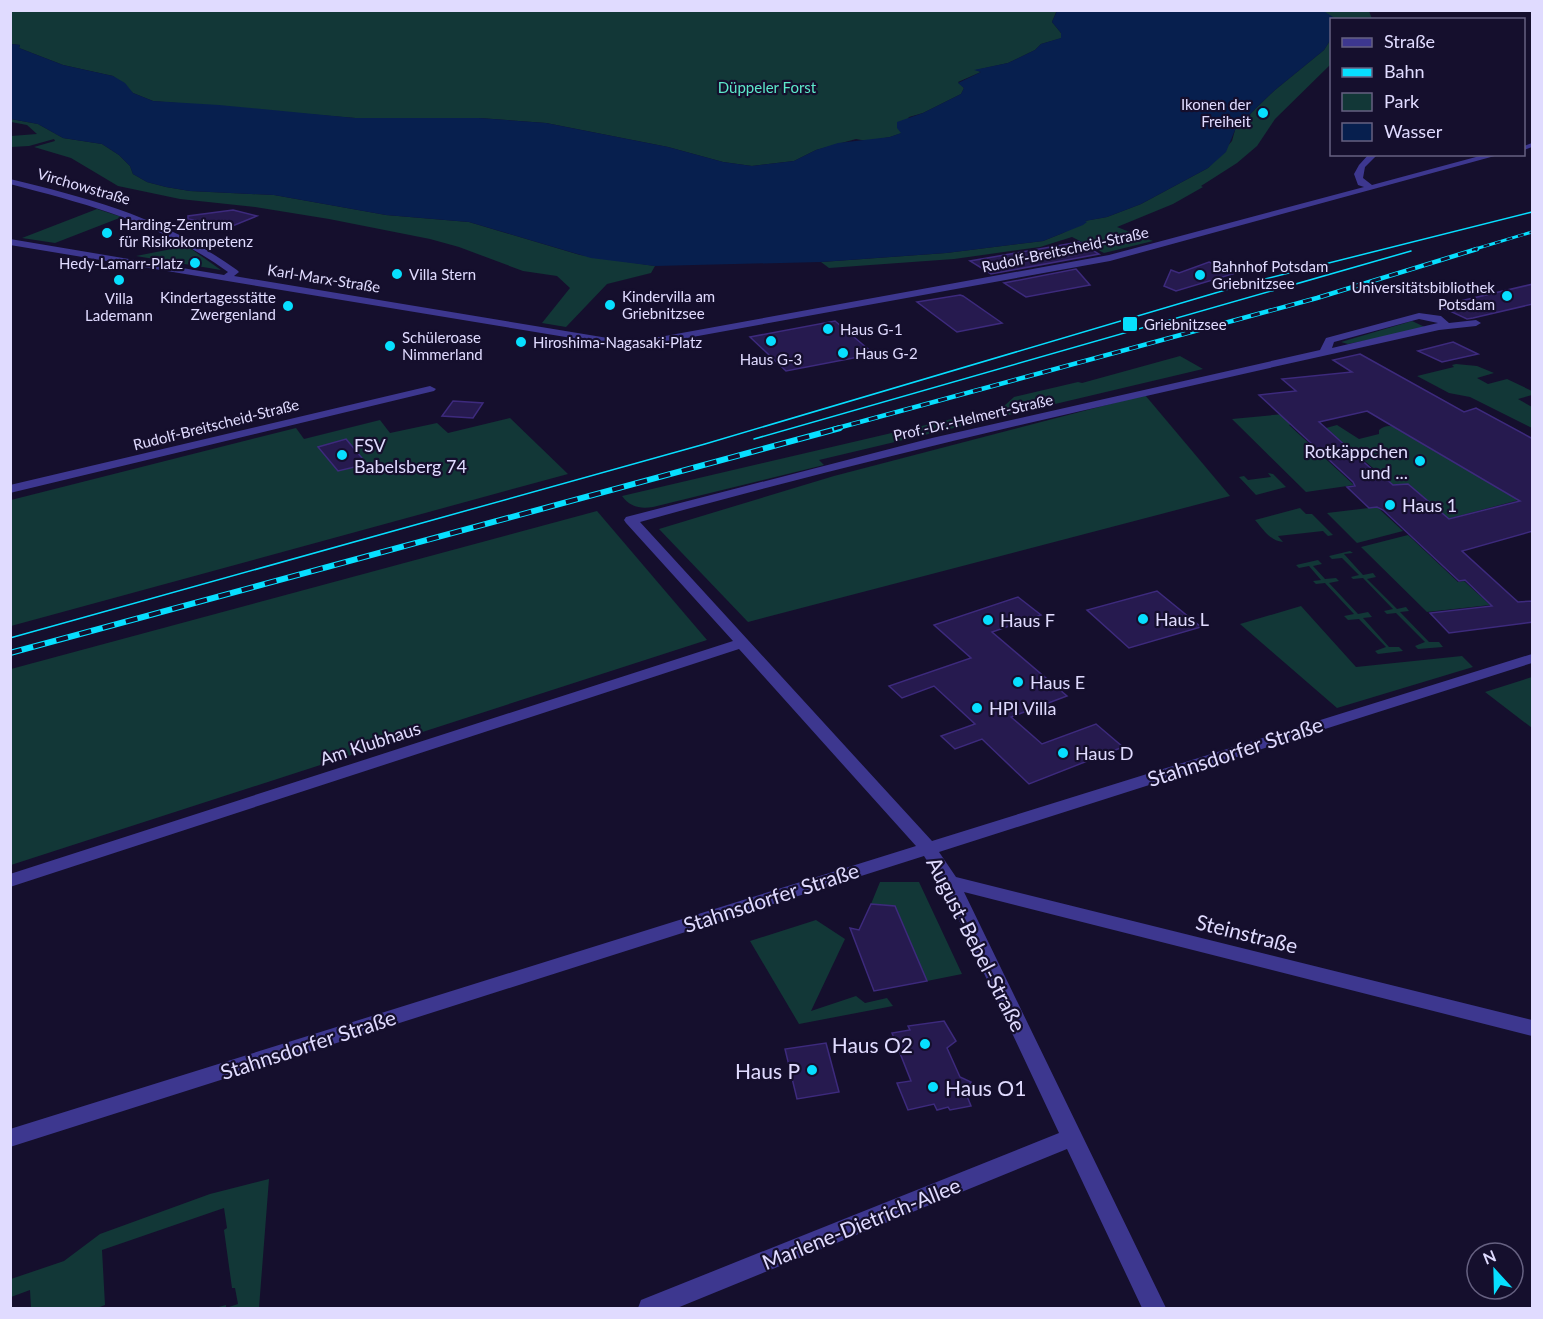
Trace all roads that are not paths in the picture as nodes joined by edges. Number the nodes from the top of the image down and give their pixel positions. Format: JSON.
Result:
{"nodes":[{"id":1,"x":1372,"y":156,"type":"edge"},
{"id":2,"x":1491,"y":156,"type":"edge"},
{"id":3,"x":10,"y":181,"type":"edge"},
{"id":4,"x":1372,"y":188,"type":"junction"},
{"id":5,"x":10,"y":242,"type":"edge"},
{"id":6,"x":45,"y":248,"type":"junction"},
{"id":7,"x":10,"y":252,"type":"edge"},
{"id":8,"x":227,"y":277,"type":"junction"},
{"id":9,"x":1476,"y":323,"type":"dead end"},
{"id":10,"x":1439,"y":327,"type":"junction"},
{"id":11,"x":632,"y":345,"type":"joint"},
{"id":12,"x":1324,"y":352,"type":"junction"},
{"id":13,"x":430,"y":389,"type":"dead end"},
{"id":14,"x":10,"y":489,"type":"edge"},
{"id":15,"x":631,"y":520,"type":"joint"},
{"id":16,"x":742,"y":643,"type":"junction"},
{"id":17,"x":1533,"y":657,"type":"edge"},
{"id":18,"x":927,"y":848,"type":"junction"},
{"id":19,"x":10,"y":881,"type":"edge"},
{"id":20,"x":950,"y":882,"type":"junction"},
{"id":21,"x":1533,"y":1028,"type":"edge"},
{"id":22,"x":1072,"y":1137,"type":"junction"},
{"id":23,"x":10,"y":1138,"type":"edge"},
{"id":24,"x":651,"y":1308,"type":"edge"},
{"id":25,"x":1154,"y":1308,"type":"edge"}],
"edges":[{"from":1,"to":4,"type":"street"},
{"from":2,"to":4,"type":"street","name":"Rudolf-Breitscheid-Straße"},
{"from":3,"to":8,"type":"street","name":"Virchowstraße"},
{"from":4,"to":11,"type":"street","name":"Rudolf-Breitscheid-Straße"},
{"from":5,"to":6,"type":"street","name":"Karl-Marx-Straße"},
{"from":6,"to":7,"type":"street"},
{"from":6,"to":8,"type":"street","name":"Karl-Marx-Straße"},
{"from":8,"to":11,"type":"street","name":"Karl-Marx-Straße"},
{"from":9,"to":10,"type":"street","name":"Prof.-Dr.-Helmert-Straße"},
{"from":10,"to":12,"type":"street","name":"Prof.-Dr.-Helmert-Straße"},
{"from":10,"to":12,"type":"street","name":"Prof.-Dr.-Helmert-Straße"},
{"from":12,"to":15,"type":"street","name":"Prof.-Dr.-Helmert-Straße"},
{"from":13,"to":14,"type":"street","name":"Rudolf-Breitscheid-Straße"},
{"from":15,"to":16,"type":"street","name":"August-Bebel-Straße"},
{"from":16,"to":18,"type":"street","name":"August-Bebel-Straße"},
{"from":16,"to":19,"type":"street","name":"Am Klubhaus"},
{"from":17,"to":18,"type":"street","name":"Stahnsdorfer Straße"},
{"from":18,"to":20,"type":"street","name":"August-Bebel-Straße"},
{"from":18,"to":23,"type":"street","name":"Stahnsdorfer Straße"},
{"from":20,"to":21,"type":"street","name":"Steinstraße"},
{"from":20,"to":22,"type":"street","name":"August-Bebel-Straße"},
{"from":22,"to":24,"type":"street","name":"Marlene-Dietrich-Allee"},
{"from":22,"to":25,"type":"street","name":"August-Bebel-Straße"}]}
